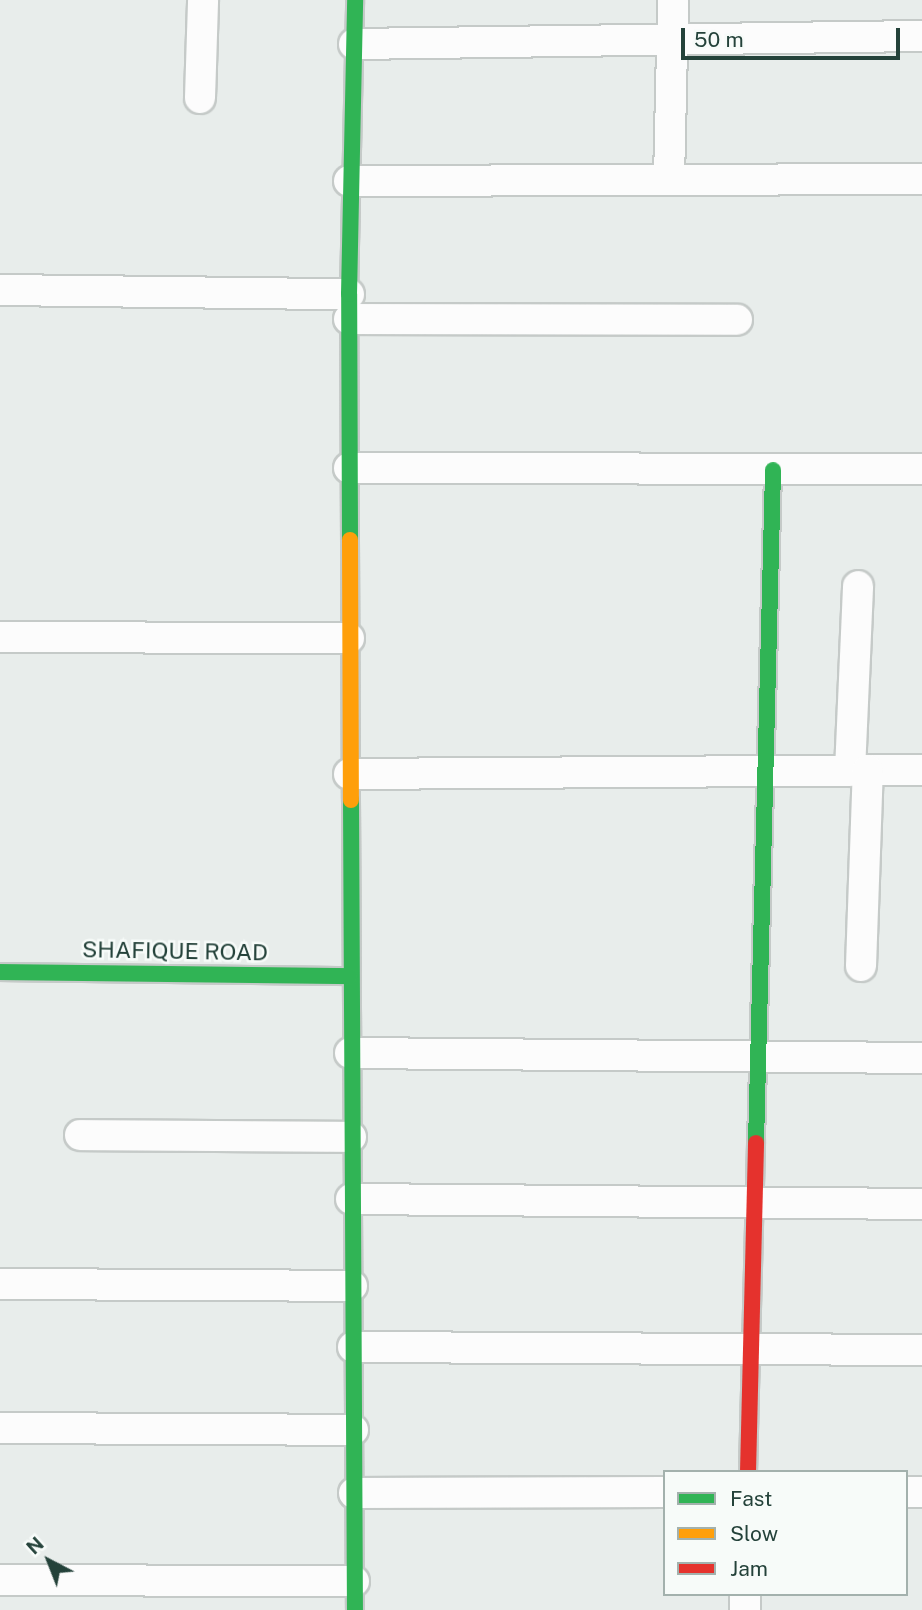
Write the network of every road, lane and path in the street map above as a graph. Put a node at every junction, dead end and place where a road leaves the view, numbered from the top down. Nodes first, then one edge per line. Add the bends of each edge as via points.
1 (203, 0) edge
2 (355, 0) edge
3 (673, 0) edge
4 (922, 36) edge
5 (673, 39) junction
6 (354, 44) junction
7 (200, 98) dead end
8 (922, 179) edge
9 (669, 180) junction
10 (349, 181) junction
11 (0, 290) edge
12 (349, 306) junction
13 (737, 320) dead end
14 (349, 468) junction
15 (922, 468) edge
16 (772, 470) junction
17 (858, 586) dead end
18 (0, 637) edge
19 (349, 638) junction
20 (859, 770) junction
21 (922, 770) edge
22 (764, 771) junction
23 (349, 774) junction
24 (861, 966) dead end
25 (0, 972) edge
26 (350, 976) junction
27 (350, 1053) junction
28 (757, 1056) junction
29 (922, 1058) edge
30 (80, 1135) dead end
31 (351, 1137) junction
32 (351, 1199) junction
33 (754, 1203) junction
34 (922, 1204) edge
35 (0, 1284) edge
36 (352, 1286) junction
37 (353, 1347) junction
38 (751, 1349) junction
39 (922, 1350) edge
40 (0, 1428) edge
41 (353, 1430) junction
42 (748, 1470) edge
43 (663, 1492) edge
44 (354, 1493) junction
45 (0, 1580) edge
46 (354, 1596) edge

1 - 7 street
2 - 6 street
3 - 5 street
4 - 5 street
5 - 6 street
5 - 9 street
6 - 10 street
8 - 9 street
9 - 10 street
10 - 12 street
11 - 12 street
12 - 13 street
12 - 14 street
14 - 16 street
14 - 19 street
15 - 16 street
16 - 22 street
17 - 20 street
18 - 19 street
19 - 23 street
20 - 21 street
20 - 22 street
20 - 24 street
22 - 23 street
22 - 28 street
23 - 26 street
25 - 26 street, SHAFIQUE ROAD
26 - 27 street
27 - 28 street
27 - 31 street
28 - 29 street
28 - 33 street
30 - 31 street
31 - 32 street
32 - 33 street
32 - 36 street
33 - 34 street
33 - 38 street
35 - 36 street
36 - 37 street
37 - 38 street
37 - 41 street
38 - 39 street
38 - 42 street
40 - 41 street
41 - 44 street
43 - 44 street
44 - 46 street
45 - 46 street

